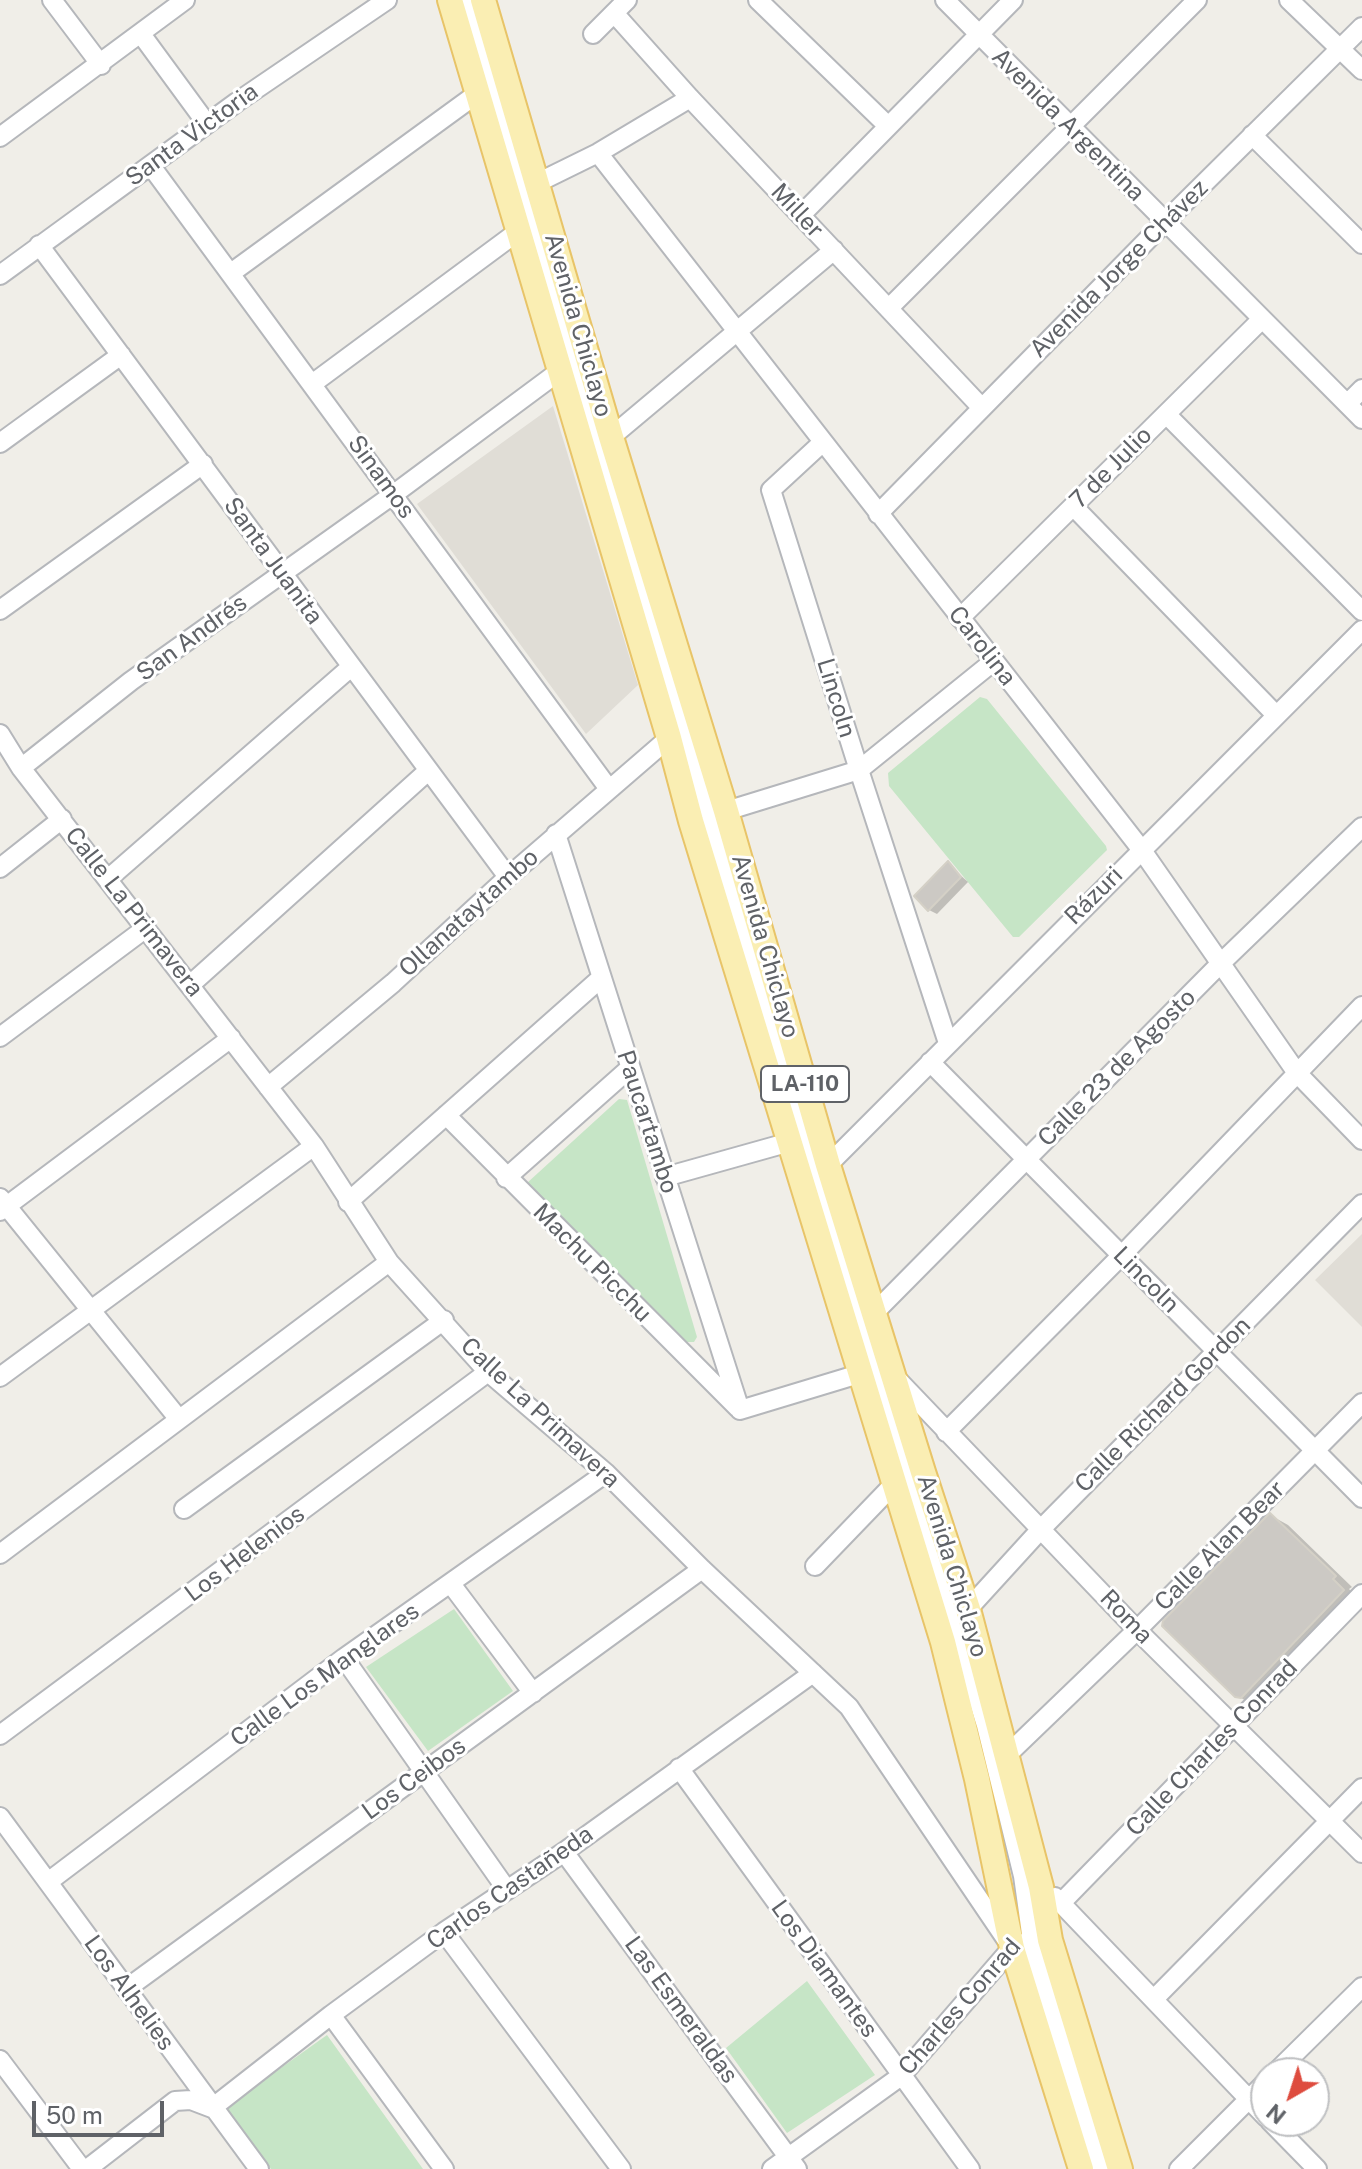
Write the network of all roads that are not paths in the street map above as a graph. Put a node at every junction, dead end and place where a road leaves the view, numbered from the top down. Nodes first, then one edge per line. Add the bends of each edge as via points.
1 (52, 0) edge
2 (185, 0) edge
3 (387, 0) edge
4 (450, 0) edge
5 (467, 0) edge
6 (483, 0) edge
7 (758, 0) edge
8 (945, 0) edge
9 (1013, 0) edge
10 (1197, 0) edge
11 (1289, 0) edge
12 (620, 6) edge
13 (1362, 27) edge
14 (141, 34) junction
15 (593, 34) dead end
16 (978, 34) junction
17 (1339, 49) junction
18 (101, 65) junction
19 (1362, 70) edge
20 (478, 93) junction
21 (690, 98) junction
22 (207, 124) junction
23 (888, 126) junction
24 (1070, 127) junction
25 (2, 131) edge
26 (1252, 135) junction
27 (598, 153) junction
28 (151, 166) junction
29 (537, 183) junction
30 (801, 215) junction
31 (1165, 222) junction
32 (520, 230) junction
33 (1362, 244) edge
34 (39, 245) junction
35 (834, 250) junction
36 (231, 273) junction
37 (0, 275) edge
38 (889, 308) junction
39 (1262, 319) junction
40 (737, 332) junction
41 (121, 355) junction
42 (561, 370) junction
43 (312, 384) junction
44 (1362, 389) edge
45 (1347, 404) junction
46 (982, 408) junction
47 (1166, 414) junction
48 (1362, 419) edge
49 (611, 437) junction
50 (823, 442) junction
51 (0, 443) edge
52 (203, 464) junction
53 (394, 494) junction
54 (1073, 506) junction
55 (878, 514) junction
56 (282, 574) junction
57 (0, 610) edge
58 (1362, 611) edge
59 (960, 618) junction
60 (1362, 630) edge
61 (994, 661) junction
62 (351, 667) junction
63 (1276, 715) junction
64 (0, 734) edge
65 (669, 738) junction
66 (21, 768) junction
67 (859, 770) junction
68 (428, 771) junction
69 (609, 789) junction
70 (726, 811) junction
71 (62, 819) junction
72 (1362, 827) edge
73 (556, 834) junction
74 (1141, 849) junction
75 (0, 868) edge
76 (508, 877) junction
77 (108, 879) junction
78 (146, 928) junction
79 (1221, 963) junction
80 (601, 978) junction
81 (190, 985) junction
82 (1362, 1006) edge
83 (0, 1037) edge
84 (231, 1038) junction
85 (948, 1043) junction
86 (930, 1062) junction
87 (630, 1068) junction
88 (1297, 1073) junction
89 (268, 1087) junction
90 (446, 1115) junction
91 (1362, 1140) edge
92 (790, 1142) junction
93 (314, 1146) junction
94 (1026, 1159) junction
95 (828, 1165) junction
96 (665, 1177) junction
97 (506, 1178) junction
98 (348, 1202) junction
99 (1362, 1204) edge
100 (2, 1205) edge
101 (1122, 1255) junction
102 (389, 1262) junction
103 (90, 1309) junction
104 (875, 1312) junction
105 (444, 1320) junction
106 (1217, 1351) junction
107 (4, 1366) edge
108 (488, 1372) junction
109 (877, 1375) junction
110 (1362, 1403) edge
111 (740, 1410) junction
112 (178, 1418) junction
113 (946, 1432) junction
114 (1315, 1451) junction
115 (606, 1473) junction
116 (894, 1484) junction
117 (1362, 1498) edge
118 (184, 1509) dead end
119 (1041, 1529) junction
120 (0, 1554) edge
121 (815, 1566) dead end
122 (702, 1569) junction
123 (451, 1584) junction
124 (1362, 1594) edge
125 (968, 1609) junction
126 (1137, 1630) junction
127 (344, 1658) junction
128 (813, 1673) junction
129 (533, 1693) junction
130 (1235, 1725) junction
131 (0, 1735) edge
132 (1007, 1755) junction
133 (679, 1768) junction
134 (424, 1772) junction
135 (1362, 1788) edge
136 (0, 1817) edge
137 (1330, 1821) junction
138 (564, 1852) junction
139 (1362, 1853) edge
140 (48, 1882) junction
141 (1041, 1887) junction
142 (507, 1890) junction
143 (1062, 1902) junction
144 (1028, 1927) junction
145 (444, 1932) junction
146 (1012, 1948) junction
147 (1362, 1987) edge
148 (126, 1989) junction
149 (1154, 1999) junction
150 (331, 2015) junction
151 (1291, 2057) edge
152 (0, 2060) edge
153 (901, 2076) junction
154 (1248, 2100) joint
155 (212, 2108) junction
156 (1286, 2137) edge
157 (793, 2163) edge
158 (85, 2169) edge
159 (259, 2169) edge
160 (444, 2169) edge
161 (621, 2169) edge
162 (772, 2169) edge
163 (970, 2169) edge
164 (1081, 2169) edge
165 (1101, 2169) edge
166 (1120, 2169) edge
167 (1179, 2169) edge
168 (1317, 2169) edge

1 - 18 street
2 - 14 street
3 - 22 street, Santa Victoria
4 - 20 main road, Avenida Chiclayo / LA-110
5 - 109 street, Avenida Chiclayo
6 - 29 main road, Avenida Chiclayo / LA-110
7 - 23 street
8 - 16 street, Avenida Argentina
9 - 16 street
10 - 24 street
11 - 17 street
12 - 15 street
12 - 21 street, Miller
13 - 17 street, Avenida Jorge Chávez
14 - 18 street
14 - 22 street
16 - 23 street
16 - 24 street, Avenida Argentina
17 - 19 street
17 - 26 street, Avenida Jorge Chávez
18 - 25 street
20 - 32 main road, Avenida Chiclayo / LA-110
20 - 36 street
21 - 27 street
21 - 30 street, Miller
22 - 28 street, Santa Victoria
23 - 30 street
24 - 31 street, Avenida Argentina
24 - 38 street
26 - 31 street, Avenida Jorge Chávez
26 - 33 street
27 - 29 street
27 - 40 street, Carolina
28 - 34 street, Santa Victoria
28 - 36 street, Sinamos
29 - 49 main road, Avenida Chiclayo / LA-110
30 - 35 street, Miller
31 - 39 street, Avenida Argentina
31 - 46 street, Avenida Jorge Chávez
32 - 42 main road, Avenida Chiclayo / LA-110
32 - 43 street
34 - 37 street, Santa Victoria
34 - 41 street, Santa Juanita
35 - 38 street, Miller
35 - 40 street
36 - 43 street, Sinamos
38 - 46 street, Miller
39 - 45 street, Avenida Argentina
39 - 47 street, 7 de Julio
40 - 49 street
40 - 50 street, Carolina
41 - 51 street
41 - 52 street, Santa Juanita
42 - 53 street, San Andrés
42 - 65 main road, Avenida Chiclayo / LA-110
43 - 53 street, Sinamos
44 - 45 street
45 - 48 street, Avenida Argentina
46 - 55 street, Avenida Jorge Chávez
47 - 54 street, 7 de Julio
47 - 58 street
49 - 70 main road, Avenida Chiclayo / LA-110
50 - 55 street, Carolina
50 - 67 street, Lincoln via 771,490
52 - 56 street, Santa Juanita
52 - 57 street
53 - 56 street, San Andrés
53 - 69 street, Sinamos
54 - 59 street, 7 de Julio
54 - 63 street
55 - 59 street, Carolina
56 - 62 street, Santa Juanita
56 - 66 street, San Andrés via 131,681
59 - 61 street, Carolina
60 - 63 street, Rázuri
61 - 67 street
61 - 74 street, Carolina
62 - 68 street, Santa Juanita
62 - 77 street
63 - 74 street, Rázuri
64 - 66 street, Calle La Primavera
65 - 69 street, Ollanataytambo
65 - 92 main road, Avenida Chiclayo / LA-110
66 - 71 street, Calle La Primavera
67 - 70 street
67 - 85 street, Lincoln
68 - 76 street, Santa Juanita
68 - 81 street
69 - 73 street, Ollanataytambo
70 - 95 main road, Avenida Chiclayo / LA-110
71 - 75 street
71 - 77 street, Calle La Primavera
72 - 79 street, Calle 23 de Agosto
73 - 76 street, Ollanataytambo
73 - 80 street, Paucartambo
74 - 79 street, Carolina
74 - 85 street, Rázuri
76 - 89 street, Ollanataytambo via 393,983
77 - 78 street, Calle La Primavera
78 - 81 street, Calle La Primavera
78 - 83 street
79 - 88 street, Carolina
79 - 94 street, Calle 23 de Agosto
80 - 87 street, Paucartambo
80 - 90 street
81 - 84 street, Calle La Primavera
82 - 88 street
84 - 89 street, Calle La Primavera
84 - 100 street
85 - 86 street, Rázuri
86 - 94 street, Lincoln
86 - 95 street, Rázuri
87 - 96 street, Paucartambo
87 - 97 street
88 - 91 street, Carolina
88 - 101 street
89 - 93 street, Calle La Primavera
90 - 97 street, Machu Picchu
90 - 98 street
92 - 96 street
92 - 109 main road, Avenida Chiclayo / LA-110 via 845,1318
93 - 98 street, Calle La Primavera
93 - 103 street
94 - 101 street, Lincoln
94 - 104 street, Calle 23 de Agosto
95 - 104 main road, Avenida Chiclayo / LA-110
96 - 111 street, Paucartambo
97 - 111 street, Machu Picchu
98 - 102 street, Calle La Primavera
99 - 106 street, Calle Richard Gordon
100 - 103 street
101 - 106 street, Lincoln
101 - 113 street
102 - 105 street, Calle La Primavera
102 - 112 street
103 - 107 street
103 - 112 street
104 - 109 main road, Avenida Chiclayo / LA-110
105 - 108 street, Calle La Primavera
105 - 118 street
106 - 114 street, Lincoln
106 - 119 street, Calle Richard Gordon
108 - 115 street, Calle La Primavera
108 - 131 street, Los Helenios
109 - 111 street
109 - 113 street, Roma
109 - 116 main road, Avenida Chiclayo / LA-110
109 - 125 main road, Avenida Chiclayo / LA-110
109 - 144 street, Avenida Chiclayo via 986,1725 1023,1876
110 - 114 street, Calle Alan Bear
112 - 120 street
113 - 119 street, Roma
114 - 117 street, Lincoln
114 - 126 street, Calle Alan Bear
115 - 122 street, Calle La Primavera
115 - 123 street, Calle Los Manglares
116 - 121 street
116 - 146 main road, Avenida Chiclayo / LA-110 via 943,1642
119 - 125 street, Calle Richard Gordon
119 - 126 street, Roma
122 - 128 street, Calle La Primavera
122 - 129 street, Los Ceibos
123 - 127 street, Calle Los Manglares
123 - 129 street
124 - 130 street, Calle Charles Conrad
125 - 132 main road, Avenida Chiclayo / LA-110
126 - 130 street, Roma
126 - 132 street, Calle Alan Bear
127 - 134 street
127 - 140 street, Calle Los Manglares
128 - 133 street, Carlos Castañeda
128 - 146 street, Calle La Primavera via 849,1707
129 - 134 street, Los Ceibos
130 - 137 street, Roma
130 - 143 street, Calle Charles Conrad
132 - 141 main road, Avenida Chiclayo / LA-110
133 - 138 street, Carlos Castañeda
133 - 153 street, Los Diamantes
134 - 142 street
134 - 148 street, Los Ceibos
135 - 137 street
136 - 140 street, Los Alhelies
137 - 139 street, Roma
137 - 149 street
138 - 142 street, Carlos Castañeda
138 - 157 street, Las Esmeraldas
140 - 148 street, Los Alhelies
141 - 143 street
141 - 166 main road, Avenida Chiclayo / LA-110 via 1050,1940
142 - 145 street, Carlos Castañeda
143 - 149 street
144 - 146 street, Charles Conrad
144 - 165 street, Avenida Chiclayo
145 - 150 street, Carlos Castañeda
145 - 161 street
146 - 153 street, Charles Conrad
146 - 164 main road, Avenida Chiclayo / LA-110
147 - 151 street
148 - 155 street, Los Alhelies
149 - 154 street
150 - 155 street, Carlos Castañeda
150 - 160 street
152 - 158 street
153 - 157 street, Charles Conrad
153 - 163 street, Los Diamantes
154 - 167 street
155 - 158 street via 175,2101
155 - 159 street, Los Alhelies
156 - 168 street
157 - 162 street, Charles Conrad

